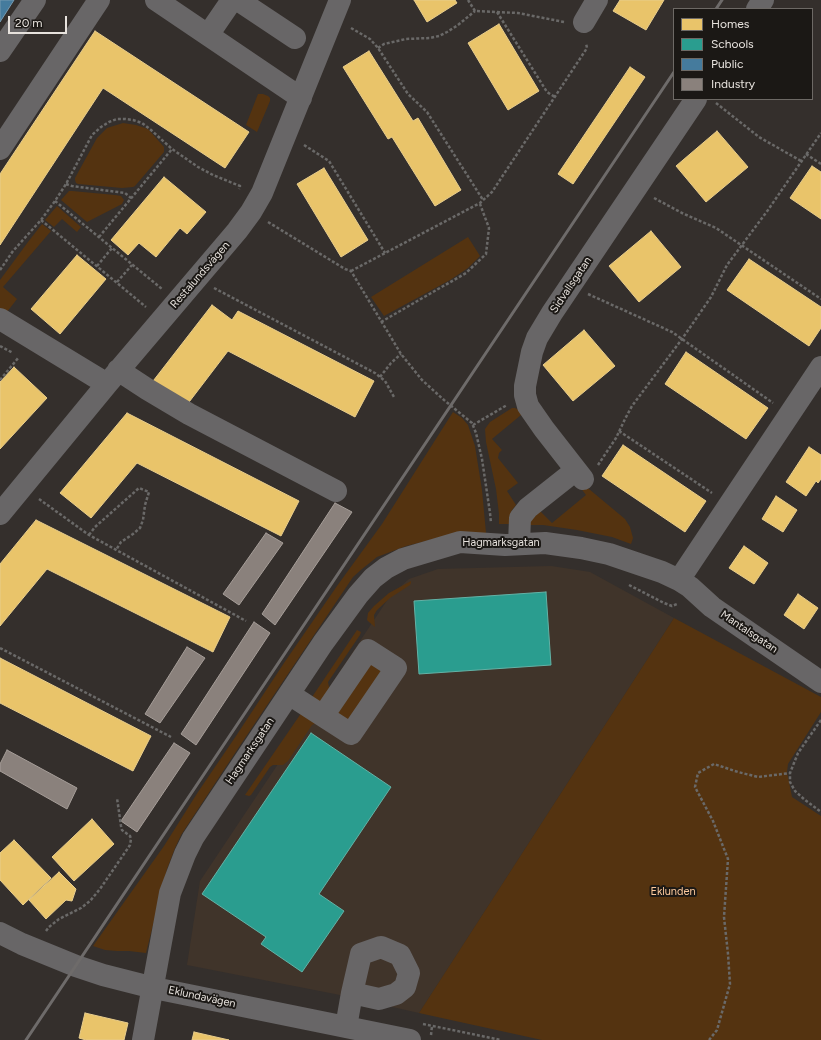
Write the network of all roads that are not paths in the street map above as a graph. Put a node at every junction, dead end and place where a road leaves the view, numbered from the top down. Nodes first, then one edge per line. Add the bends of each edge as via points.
1 (35, 0) edge
2 (100, 0) edge
3 (156, 0) edge
4 (232, 0) edge
5 (238, 0) edge
6 (597, 0) edge
7 (336, 10) edge
8 (584, 22) road end
9 (208, 35) junction
10 (296, 38) dead end
11 (0, 51) edge
12 (301, 98) junction
13 (705, 101) edge
14 (0, 149) edge
15 (0, 319) edge
16 (821, 368) edge
17 (112, 377) junction
18 (336, 491) dead end
19 (0, 514) edge
20 (519, 544) junction
21 (679, 580) junction
22 (819, 677) edge
23 (288, 694) junction
24 (323, 716) dead end
25 (0, 933) edge
26 (154, 988) junction
27 (352, 993) dead end
28 (350, 1032) edge
29 (416, 1032) edge
30 (143, 1040) edge

1 - 11 street
2 - 14 street
3 - 9 street
4 - 9 street
5 - 10 street
6 - 8 street
7 - 12 street, Restalundsvägen
9 - 12 street
12 - 17 street, Restalundsvägen via 262,193 251,212 237,232
13 - 20 street, Sidvallsgatan via 636,189 537,338 526,375 525,395 528,406 580,474 528,508 520,518
15 - 17 street
16 - 21 street
17 - 18 street via 147,389 189,414
17 - 19 street, Restalundsvägen
20 - 21 street, Hagmarksgatan via 545,543 609,554
20 - 23 street, Hagmarksgatan via 460,542 386,568 373,578 358,596
21 - 22 street, Mantalsgatan via 712,607
23 - 24 street
23 - 26 street, Hagmarksgatan via 185,854 170,893
25 - 26 street, Eklundavägen via 76,966
26 - 28 street, Eklundavägen
26 - 30 street, Hagmarksgatan
27 - 28 street
28 - 29 street, Eklundavägen

